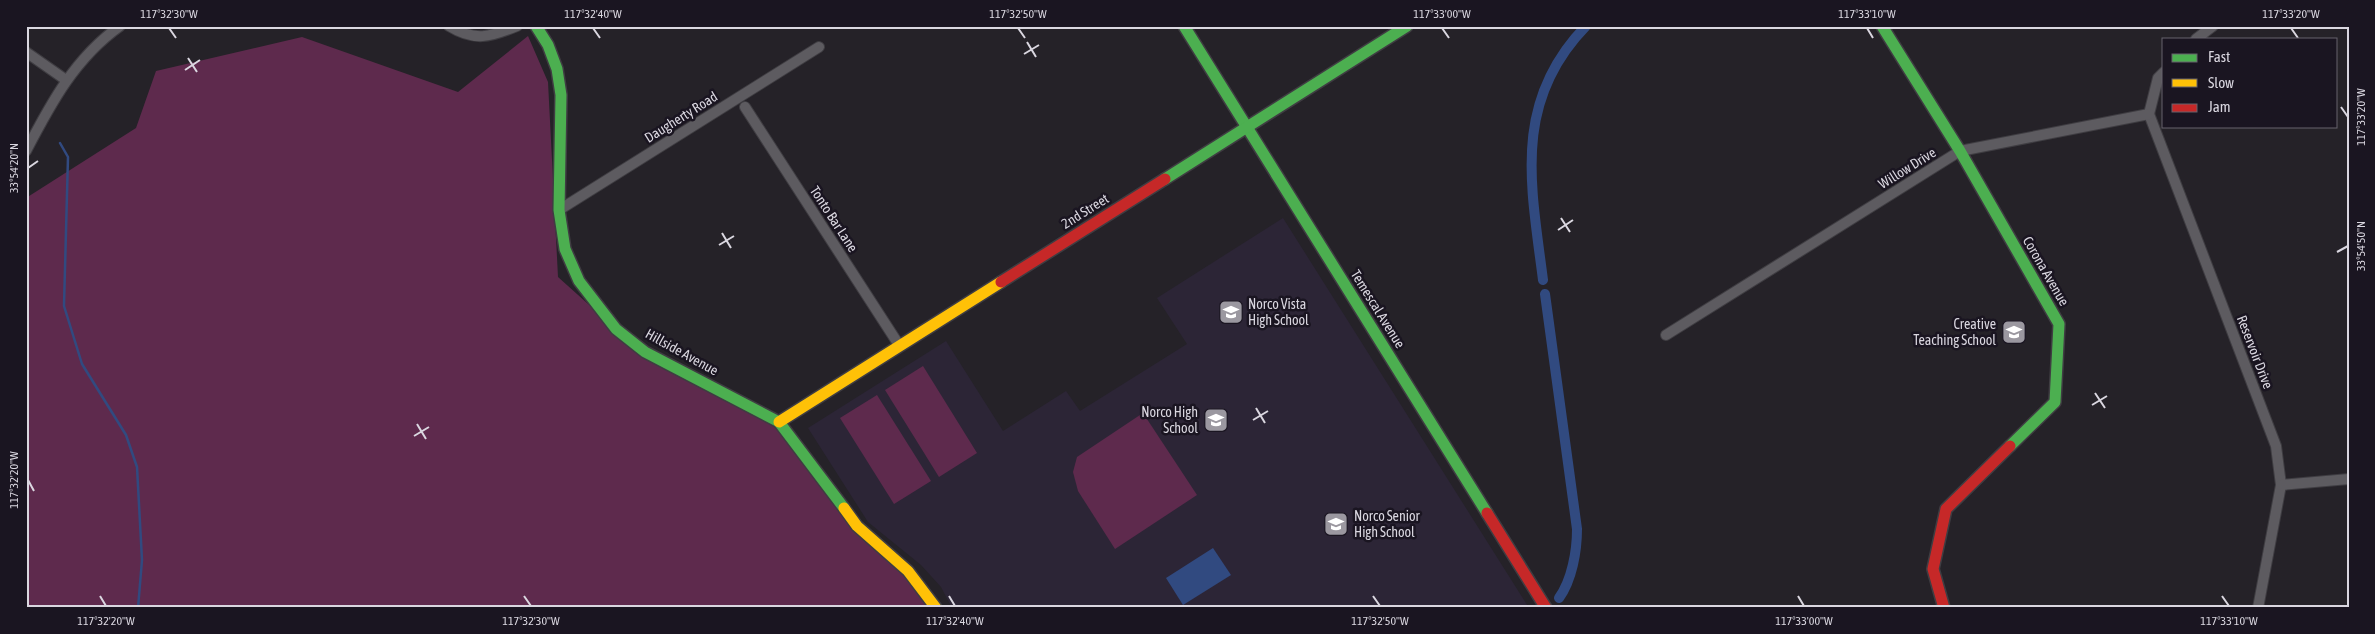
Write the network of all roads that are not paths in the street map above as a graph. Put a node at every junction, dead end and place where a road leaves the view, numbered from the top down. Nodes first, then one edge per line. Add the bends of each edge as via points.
1 (120, 26) edge
2 (449, 26) edge
3 (517, 26) edge
4 (536, 26) edge
5 (1184, 26) edge
6 (1407, 26) edge
7 (1882, 26) edge
8 (2214, 26) edge
9 (2197, 38) edge
10 (819, 47) dead end
11 (26, 52) edge
12 (2162, 74) edge
13 (66, 80) junction
14 (746, 107) dead end
15 (2149, 114) junction
16 (1248, 127) junction
17 (26, 151) edge
18 (1960, 151) junction
19 (559, 210) junction
20 (1666, 335) dead end
21 (899, 345) junction
22 (779, 422) junction
23 (2349, 479) edge
24 (2281, 485) junction
25 (936, 608) edge
26 (1546, 608) edge
27 (1944, 608) edge
28 (2258, 608) edge

1 - 13 street via 85,56
2 - 3 street via 470,37 494,36
4 - 19 street, Hillside Avenue via 557,69 560,95
5 - 16 street, Temescal Avenue
6 - 16 street, 2nd Street
7 - 18 street, Corona Avenue
8 - 9 street
10 - 19 street, Daugherty Road
11 - 13 street
12 - 15 street via 2158,78
13 - 17 street
14 - 21 street, Tonto Bar Lane
15 - 18 street, Willow Drive
15 - 24 street, Reservoir Drive via 2276,446
16 - 21 street, 2nd Street
16 - 26 street, Temescal Avenue
18 - 20 street, Willow Drive
18 - 27 street, Corona Avenue via 2059,324 2055,402 1946,509 1933,569
19 - 22 street, Hillside Avenue via 565,249 579,281 616,329 646,352
21 - 22 street, 2nd Street
22 - 25 street, Hillside Avenue via 857,526 908,571
23 - 24 street
24 - 28 street, Reservoir Drive

